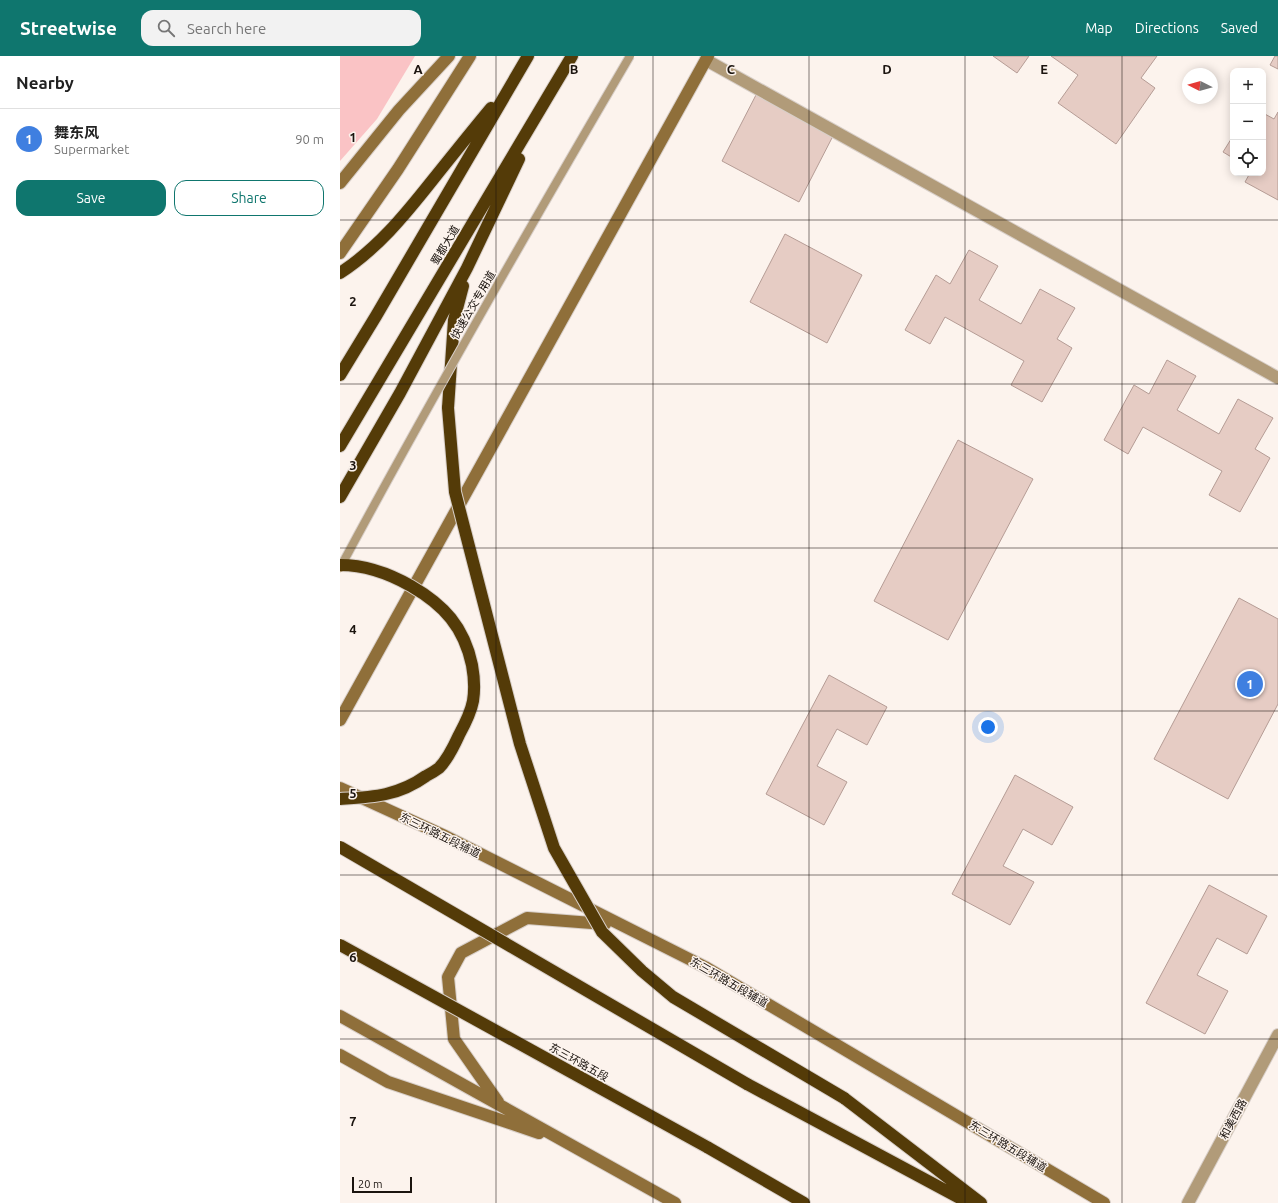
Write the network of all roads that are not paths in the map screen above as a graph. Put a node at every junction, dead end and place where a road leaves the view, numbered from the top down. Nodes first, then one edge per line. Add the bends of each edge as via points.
1 (449, 56) edge
2 (470, 56) edge
3 (528, 56) edge
4 (572, 56) edge
5 (630, 56) edge
6 (707, 58) edge
7 (516, 77) junction
8 (549, 94) junction
9 (340, 182) edge
10 (340, 253) edge
11 (467, 268) junction
12 (340, 273) edge
13 (340, 375) edge
14 (1278, 378) edge
15 (340, 446) edge
16 (340, 497) edge
17 (340, 567) edge
18 (340, 720) edge
19 (340, 788) edge
20 (340, 799) edge
21 (340, 848) edge
22 (620, 925) junction
23 (340, 945) edge
24 (340, 1016) edge
25 (1278, 1036) edge
26 (340, 1055) edge
27 (501, 1105) junction
28 (569, 1143) junction
29 (675, 1203) edge
30 (804, 1203) edge
31 (968, 1203) edge
32 (981, 1203) edge
33 (1104, 1203) edge
34 (1188, 1203) edge

1 - 9 main road via 399,110
2 - 10 main road via 398,169
3 - 7 highway
4 - 8 highway, 蜀都大道
5 - 17 lane, 快速公交专用道, bridge via 402,452
6 - 14 street
6 - 18 main road
7 - 12 highway via 400,221 380,242
7 - 13 highway
8 - 11 highway
8 - 15 highway, 蜀都大道
11 - 16 highway
11 - 32 highway, bridge via 454,320 448,408 455,492 520,744 554,848 602,932 672,997 844,1098
17 - 20 highway, bridge via 354,565 394,576 427,596 445,611 460,630 468,649 474,678 473,701 465,724 439,768 398,792 374,797
19 - 22 main road, 东三环路五段辅道 via 445,836
21 - 31 highway, bridge via 747,1084
22 - 27 main road via 527,918 461,953 448,977 454,1039
22 - 33 main road, 东三环路五段辅道 via 705,967
23 - 30 highway, 东三环路五段, bridge
24 - 27 main road
25 - 34 street, 和美西路
26 - 28 main road via 388,1082
27 - 28 main road
28 - 29 main road

